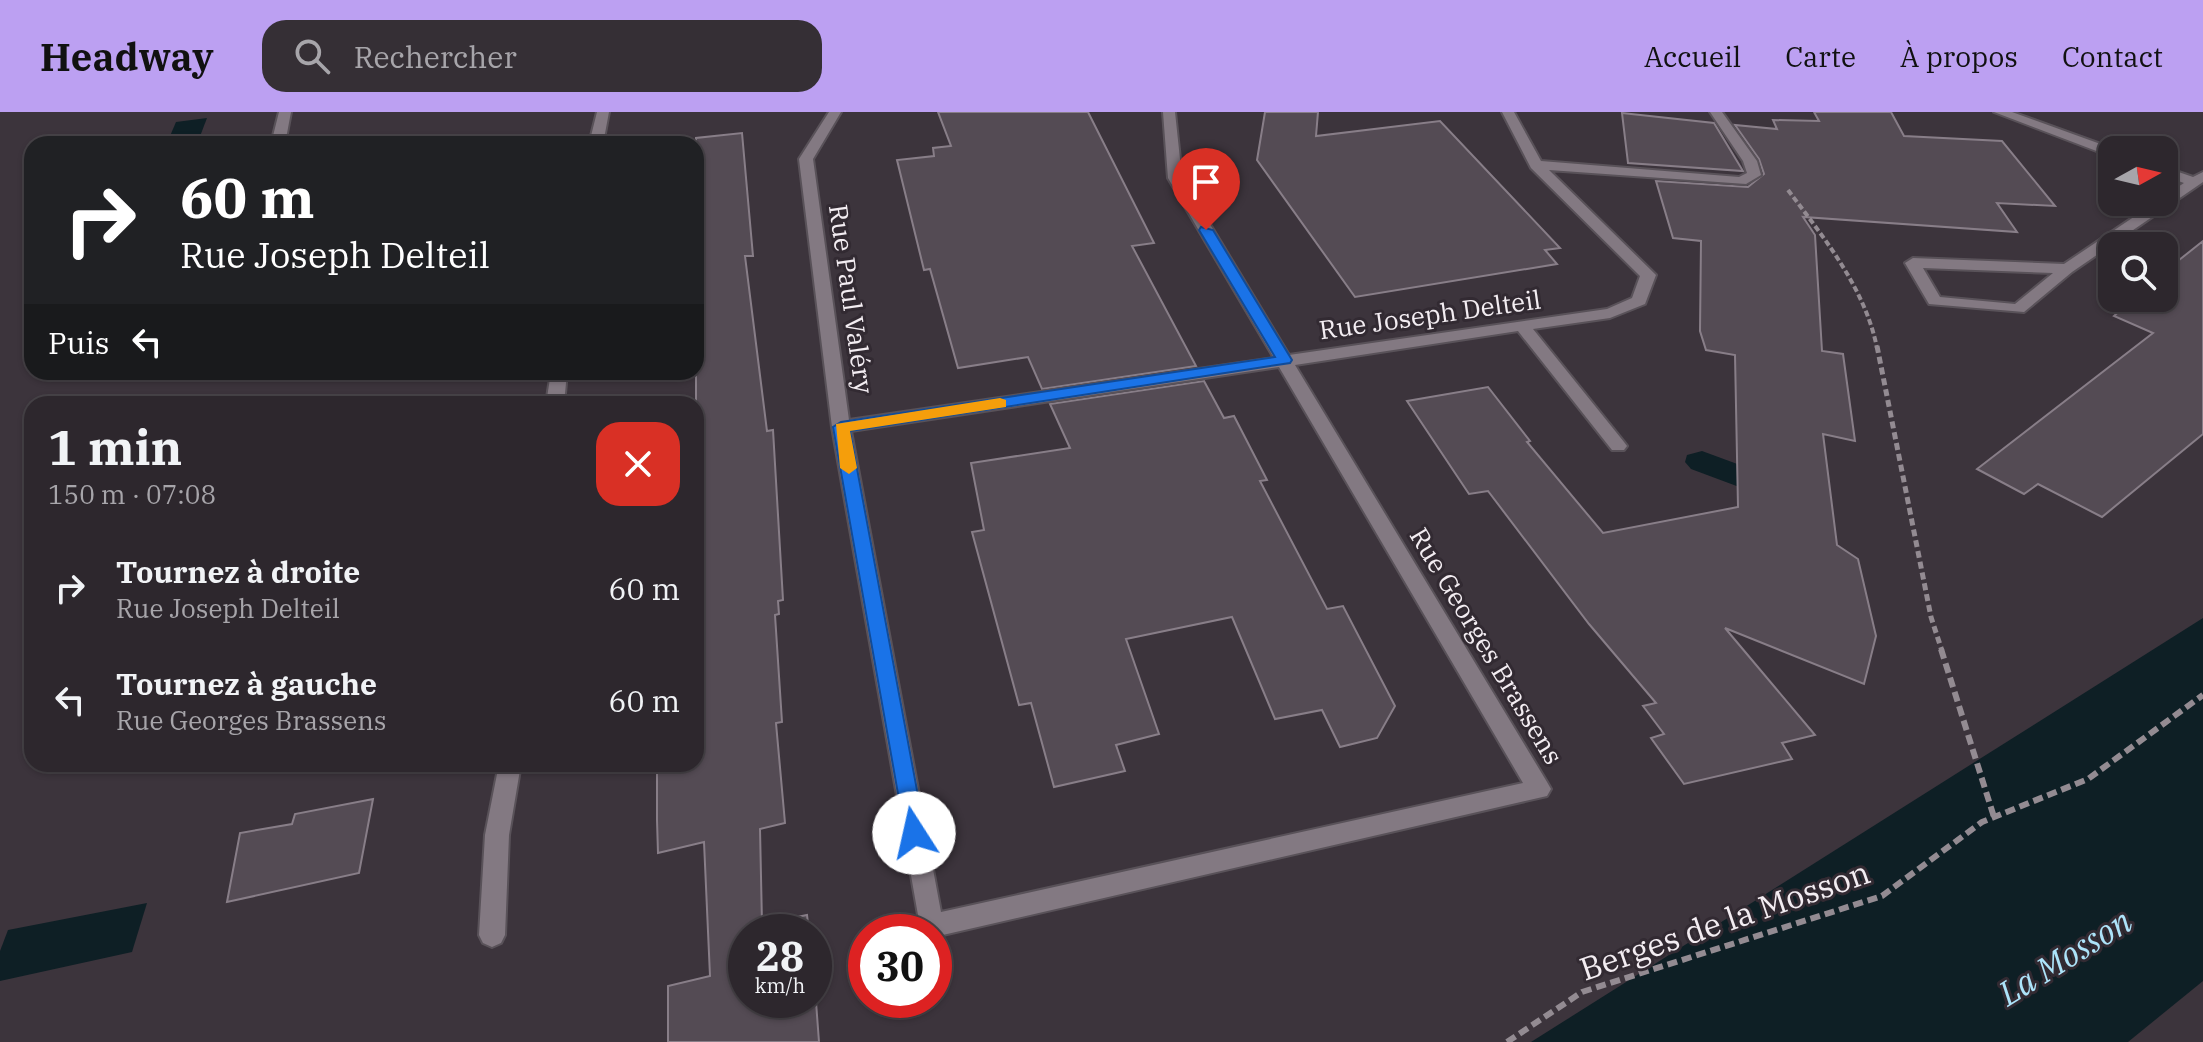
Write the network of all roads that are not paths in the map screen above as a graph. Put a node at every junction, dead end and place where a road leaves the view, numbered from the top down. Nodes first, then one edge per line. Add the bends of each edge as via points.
1 (285, 112) edge
2 (603, 112) edge
3 (835, 112) edge
4 (1169, 112) edge
5 (1508, 112) edge
6 (1716, 112) edge
7 (2000, 112) edge
8 (280, 136) edge
9 (598, 136) edge
10 (2098, 147) edge
11 (1536, 165) junction
12 (2178, 174) edge
13 (2199, 179) edge
14 (2067, 269) junction
15 (1522, 326) junction
16 (1284, 360) junction
17 (841, 427) junction
18 (1618, 446) dead end
19 (509, 772) edge
20 (929, 914) edge
21 (952, 921) edge
22 (492, 935) dead end

1 - 8 street
2 - 9 street
3 - 17 street, Rue Paul Valéry via 806,159
4 - 16 street, Rue Georges Brassens via 1175,178
5 - 11 street, Rue Joseph Delteil
6 - 11 street via 1754,175 1741,181
7 - 10 street
11 - 15 street, Rue Joseph Delteil via 1648,275 1639,301 1610,313
12 - 13 street
13 - 14 street
14 - 14 street via 2036,268 1913,263 1935,301 2018,309
15 - 16 street, Rue Joseph Delteil
15 - 18 street
16 - 17 street, Rue Joseph Delteil
16 - 21 street, Rue Georges Brassens via 1539,789
17 - 20 street, Rue Paul Valéry
19 - 22 street via 497,835

